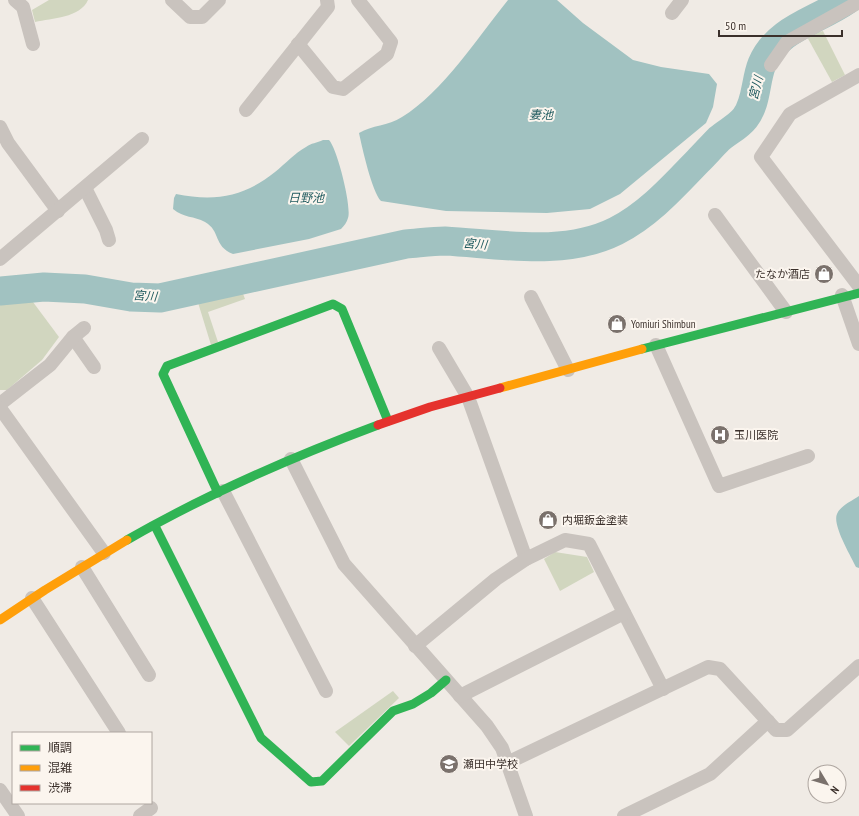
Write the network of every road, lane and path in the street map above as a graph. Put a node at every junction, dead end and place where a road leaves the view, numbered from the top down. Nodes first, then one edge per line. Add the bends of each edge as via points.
1 (15, 0) edge
2 (172, 0) edge
3 (219, 0) edge
4 (327, 0) edge
5 (358, 0) edge
6 (682, 0) edge
7 (859, 2) edge
8 (672, 13) dead end
9 (33, 44) dead end
10 (298, 44) junction
11 (771, 66) dead end
12 (859, 75) edge
13 (246, 110) dead end
14 (0, 127) edge
15 (142, 139) dead end
16 (85, 188) junction
17 (58, 211) junction
18 (715, 215) dead end
19 (109, 240) dead end
20 (0, 259) edge
21 (859, 286) edge
22 (859, 293) edge
23 (842, 296) junction
24 (531, 297) dead end
25 (786, 312) junction
26 (84, 328) dead end
27 (73, 336) junction
28 (859, 344) edge
29 (656, 345) junction
30 (439, 348) dead end
31 (94, 367) dead end
32 (568, 370) junction
33 (468, 397) junction
34 (0, 404) edge
35 (0, 408) edge
36 (388, 421) junction
37 (808, 456) dead end
38 (291, 459) junction
39 (220, 492) junction
40 (155, 526) junction
41 (104, 553) junction
42 (526, 559) junction
43 (82, 567) junction
44 (32, 598) junction
45 (624, 613) junction
46 (0, 618) edge
47 (415, 646) junction
48 (859, 666) edge
49 (149, 674) dead end
50 (446, 680) junction
51 (663, 689) junction
52 (326, 691) dead end
53 (460, 696) junction
54 (768, 721) junction
55 (118, 732) edge
56 (507, 764) junction
57 (0, 790) edge
58 (151, 808) dead end
59 (18, 816) edge
60 (140, 816) edge
61 (526, 816) edge
62 (624, 816) edge

1 - 9 street via 23,7
2 - 3 street via 190,17 202,17
4 - 10 street via 328,7
5 - 10 street via 391,42 387,54 343,89 332,87
6 - 8 street
7 - 11 street via 787,42
10 - 13 street
12 - 21 street via 790,114 761,157
14 - 17 street via 8,143
15 - 16 street
16 - 17 street
16 - 19 street
17 - 20 street
18 - 25 street
22 - 23 street
23 - 25 street
23 - 28 street
24 - 32 street
25 - 29 street
26 - 27 street
27 - 31 street
27 - 34 street via 50,365
29 - 32 street
29 - 37 street via 719,486
30 - 33 street
32 - 33 street
33 - 36 street
33 - 42 street
35 - 41 street
36 - 38 street
36 - 39 street via 342,309 333,304 167,366 163,374
38 - 39 street
38 - 47 street via 344,564
39 - 40 street
39 - 52 street
40 - 41 street
40 - 50 street via 261,738 311,782 322,781 393,711 431,694
41 - 43 street
42 - 45 street via 565,540 589,544
42 - 47 street via 496,579
43 - 44 street
43 - 49 street
44 - 46 street
44 - 55 street
45 - 51 street
45 - 53 street
47 - 50 street
48 - 54 street via 787,730 776,730
50 - 53 street
51 - 54 street via 708,667 720,670
51 - 56 street
53 - 56 street via 487,726 502,748
54 - 62 street via 710,774
56 - 61 street
57 - 59 street
58 - 60 street

